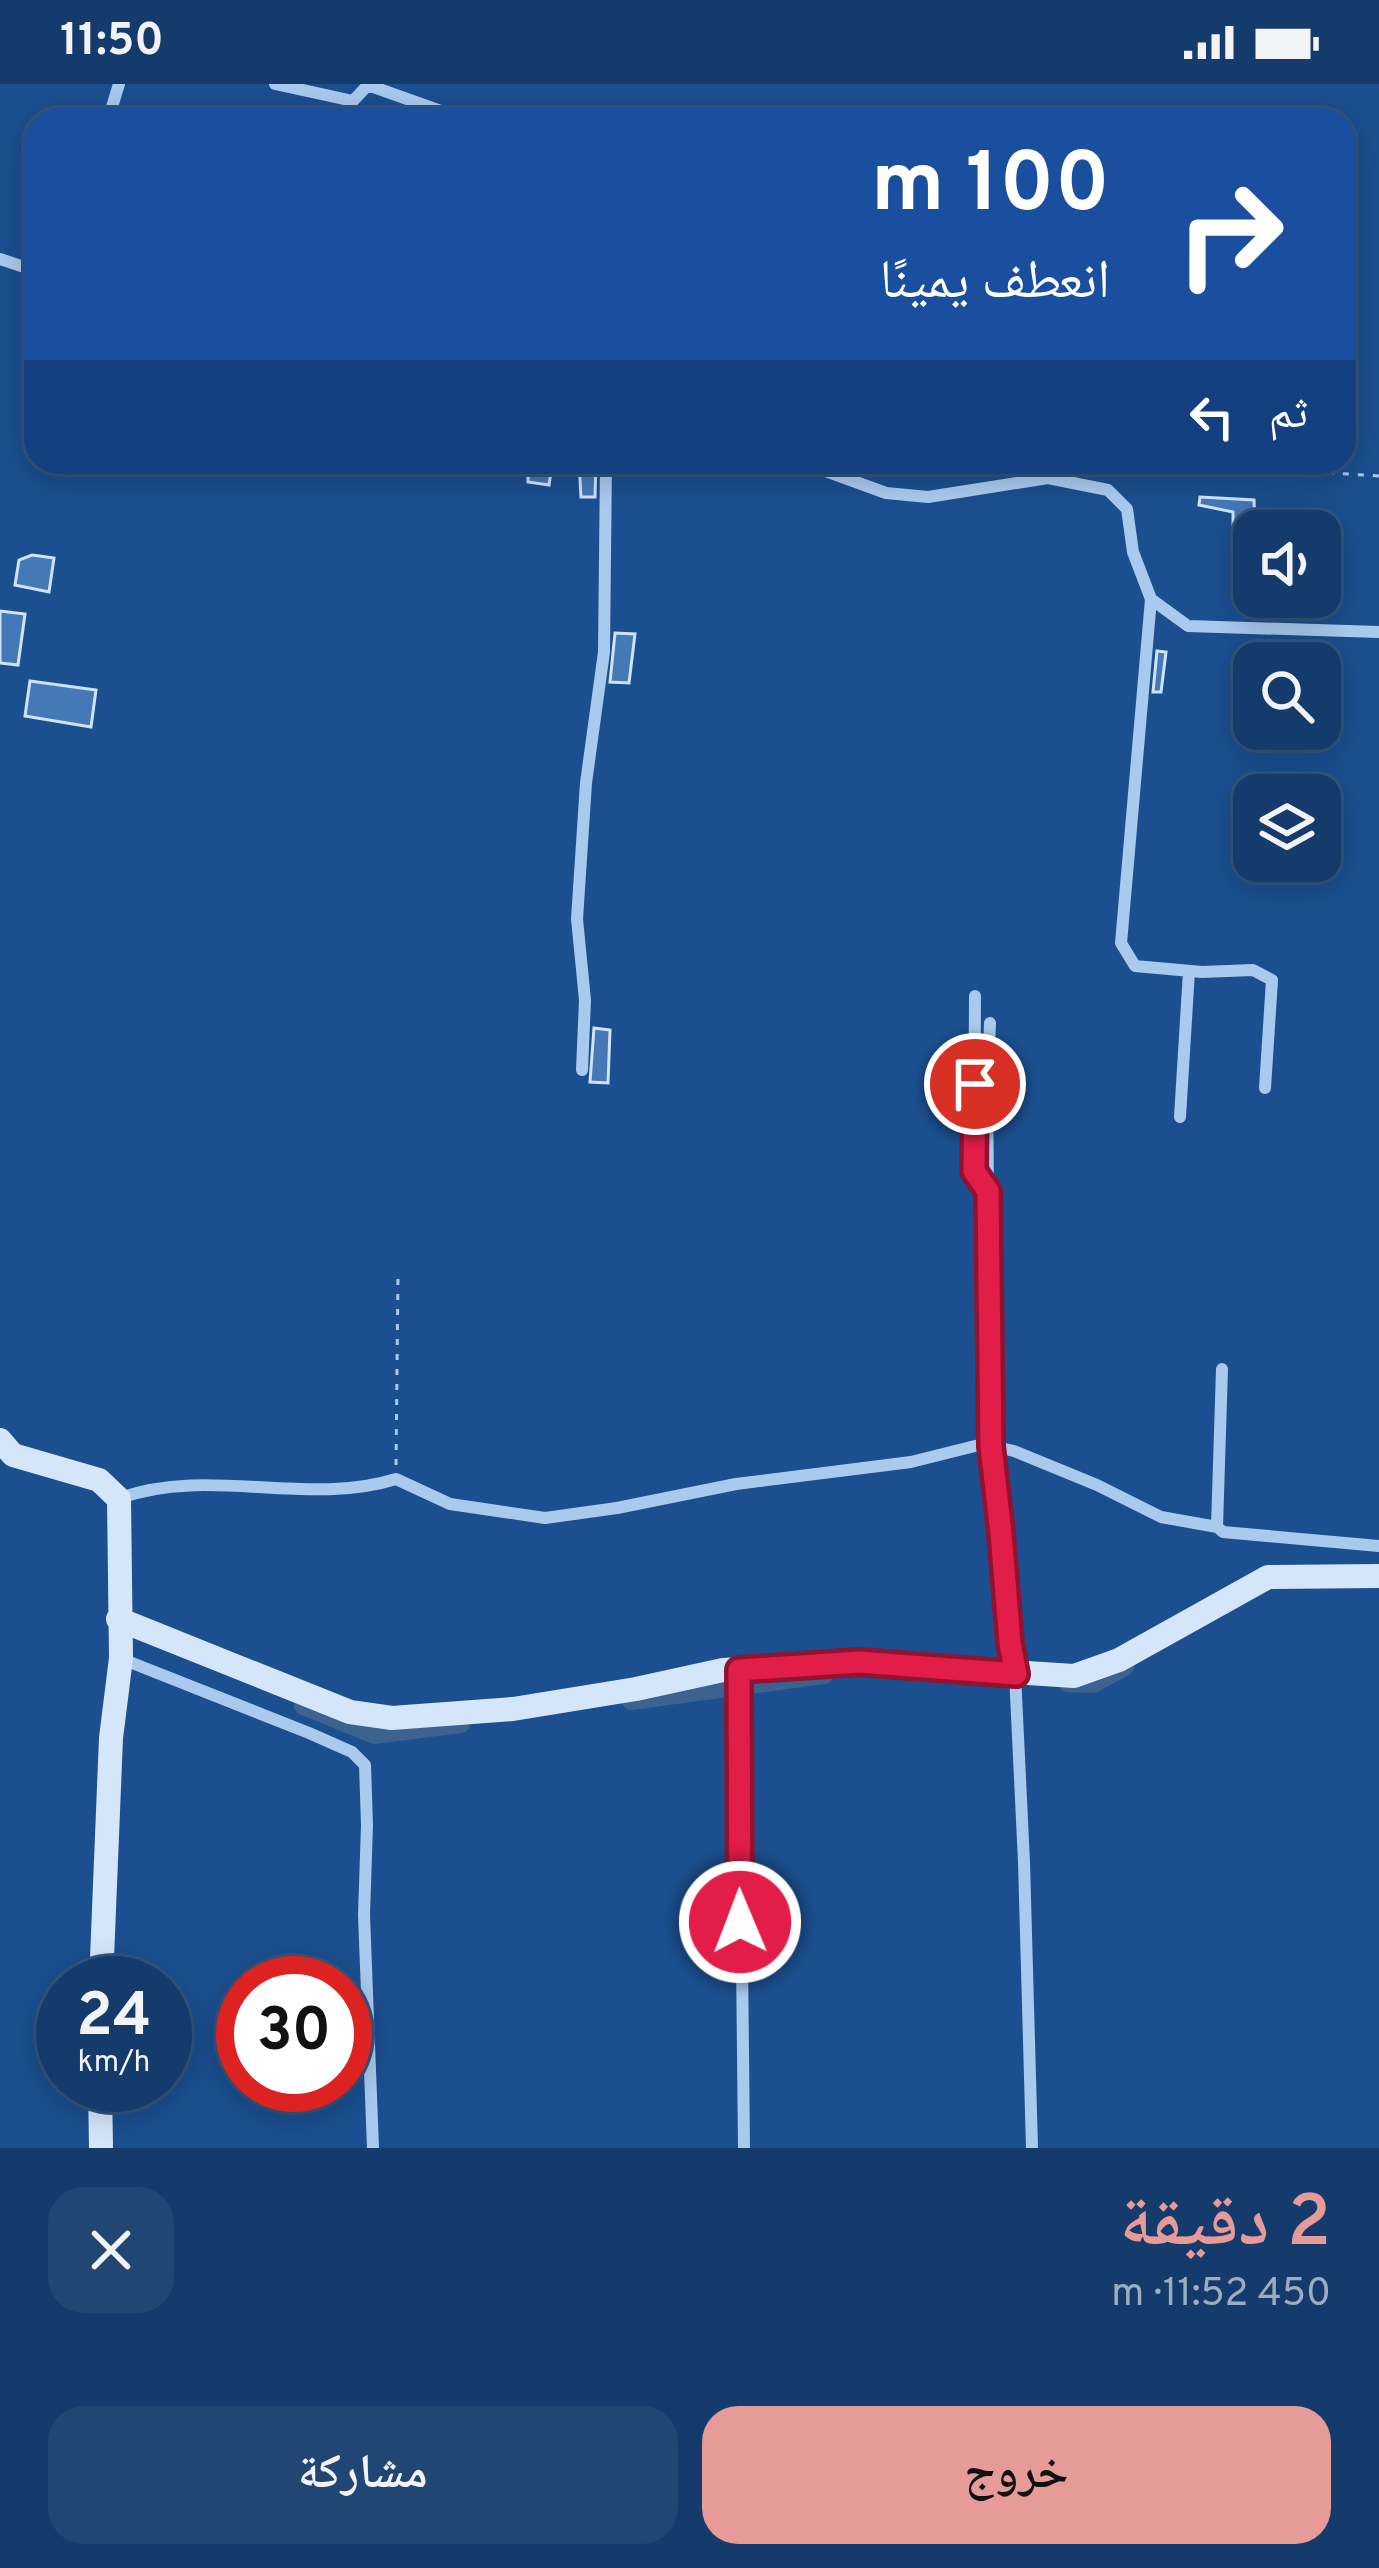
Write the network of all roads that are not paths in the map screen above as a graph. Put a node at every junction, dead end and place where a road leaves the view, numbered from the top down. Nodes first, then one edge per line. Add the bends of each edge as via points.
1 (275, 84) edge
2 (432, 108) edge
3 (606, 474) edge
4 (834, 474) edge
5 (1151, 599) junction
6 (1379, 632) edge
7 (1190, 970) junction
8 (975, 996) dead end
9 (990, 1023) dead end
10 (582, 1070) dead end
11 (1265, 1088) dead end
12 (1180, 1117) dead end
13 (988, 1191) junction
14 (1222, 1369) dead end
15 (0, 1440) edge
16 (991, 1446) junction
17 (118, 1499) junction
18 (1217, 1527) junction
19 (1379, 1546) edge
20 (1379, 1576) edge
21 (118, 1619) junction
22 (121, 1658) junction
23 (739, 1670) junction
24 (1016, 1674) junction
25 (102, 1956) edge
26 (100, 2112) edge
27 (101, 2148) edge
28 (373, 2148) edge
29 (745, 2148) edge
30 (1032, 2148) edge

1 - 2 street via 353,101 368,85
3 - 10 street via 604,652 577,919
4 - 5 street via 907,495 1048,478 1108,490 1127,509
5 - 6 street via 1188,626
5 - 7 street via 1121,943 1135,966
7 - 11 street via 1253,970 1272,980
7 - 12 street
8 - 13 street via 974,1171
9 - 13 street
13 - 16 street
14 - 18 street
15 - 17 street via 13,1455 99,1480
16 - 17 street via 545,1518 450,1504 396,1479 324,1490 141,1490
16 - 18 street via 1161,1517
16 - 24 street
17 - 21 street
18 - 19 street
20 - 24 street via 1268,1577 1119,1660 1074,1676
21 - 22 street
21 - 23 street via 350,1712 392,1718 513,1709
22 - 25 street
22 - 28 street via 309,1732 365,1765
23 - 24 street via 859,1662
23 - 29 street
24 - 30 street
26 - 27 street

